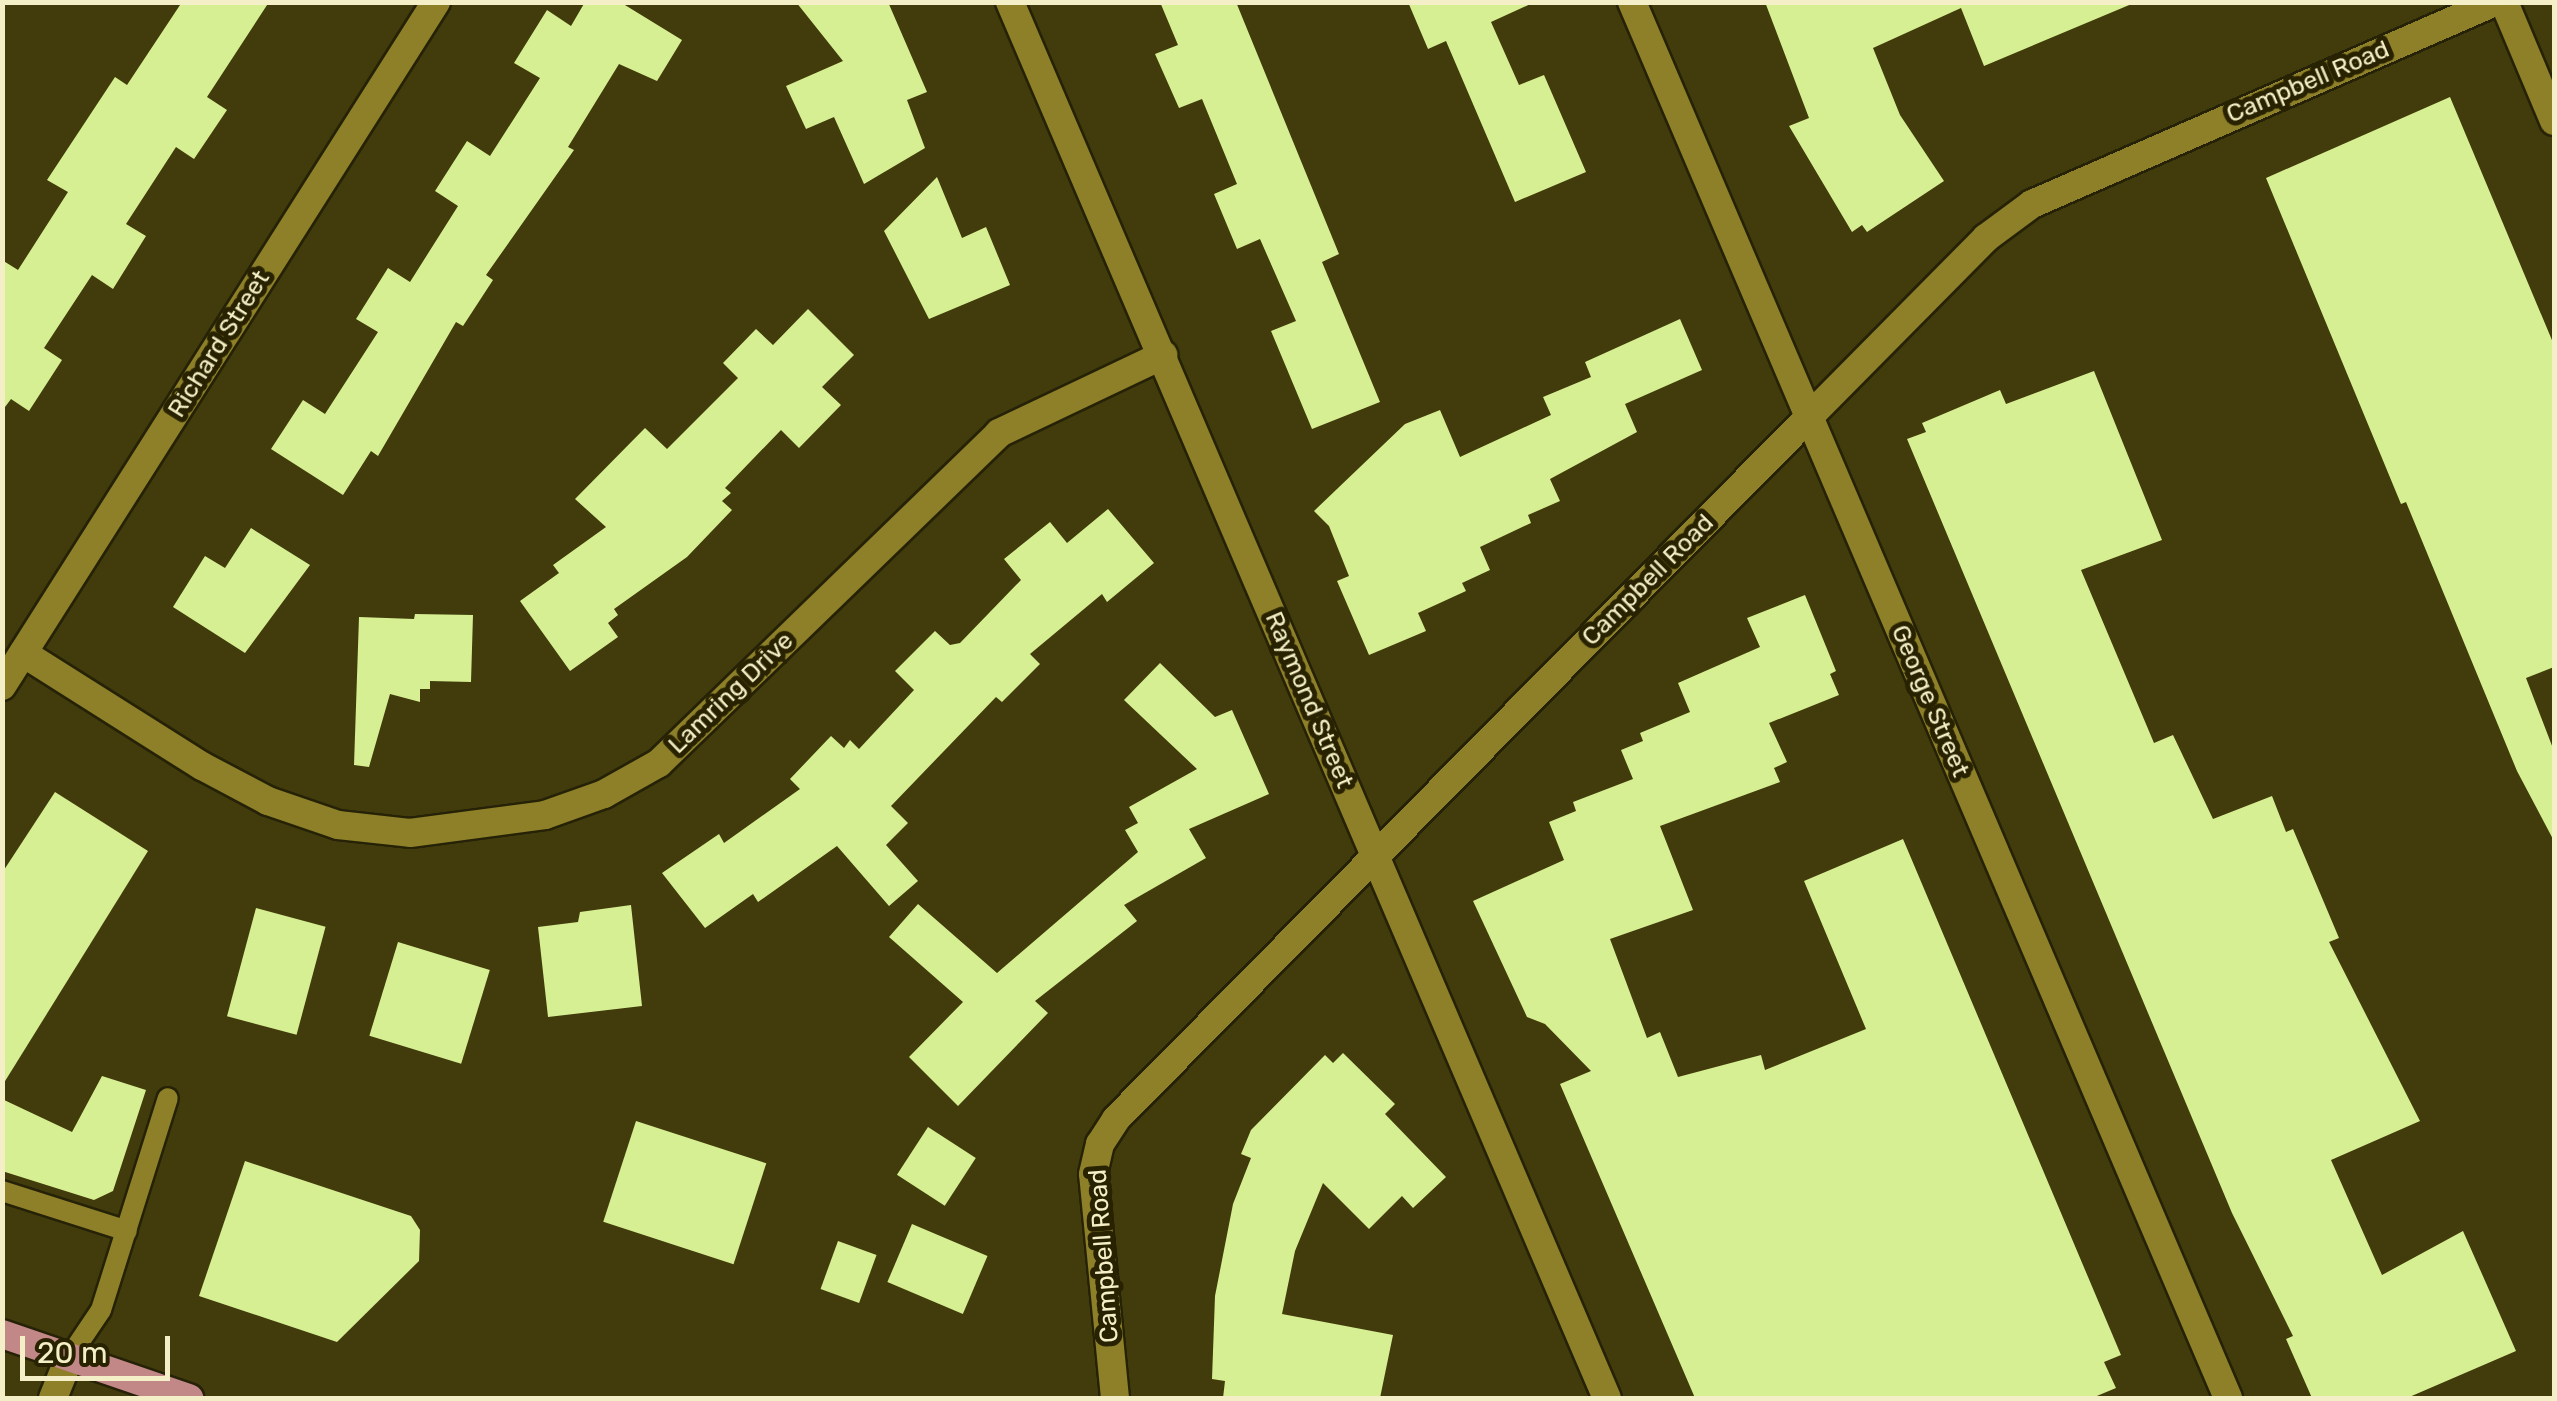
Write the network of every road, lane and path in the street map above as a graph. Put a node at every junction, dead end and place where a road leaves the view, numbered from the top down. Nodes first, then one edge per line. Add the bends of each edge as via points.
1 (436, 2) edge
2 (1010, 2) edge
3 (1632, 2) edge
4 (2496, 2) edge
5 (2504, 2) edge
6 (2554, 120) edge
7 (1163, 354) junction
8 (1809, 417) junction
9 (24, 653) junction
10 (2, 686) edge
11 (1376, 856) junction
12 (168, 1098) dead end
13 (2, 1192) edge
14 (127, 1231) junction
15 (2, 1334) edge
16 (70, 1356) junction
17 (53, 1398) edge
18 (189, 1398) edge
19 (1115, 1398) edge
20 (1607, 1398) edge
21 (2228, 1398) edge

1 - 9 street, Richard Street
2 - 7 street, Raymond Street
3 - 8 street, George Street
4 - 8 street, Campbell Road via 2032,204 1986,238
5 - 6 street
7 - 9 street, Lamring Drive via 998,432 659,763 604,794 545,815 410,834 338,826 268,802 202,766
7 - 11 street, Raymond Street
8 - 11 street, Campbell Road
8 - 21 street, George Street
9 - 10 street, Richard Street
11 - 19 street, Campbell Road via 1116,1118 1100,1144 1093,1174
11 - 20 street, Raymond Street
12 - 14 lane
13 - 14 lane
14 - 16 lane via 100,1310
15 - 16 main road
16 - 17 street
16 - 18 main road

